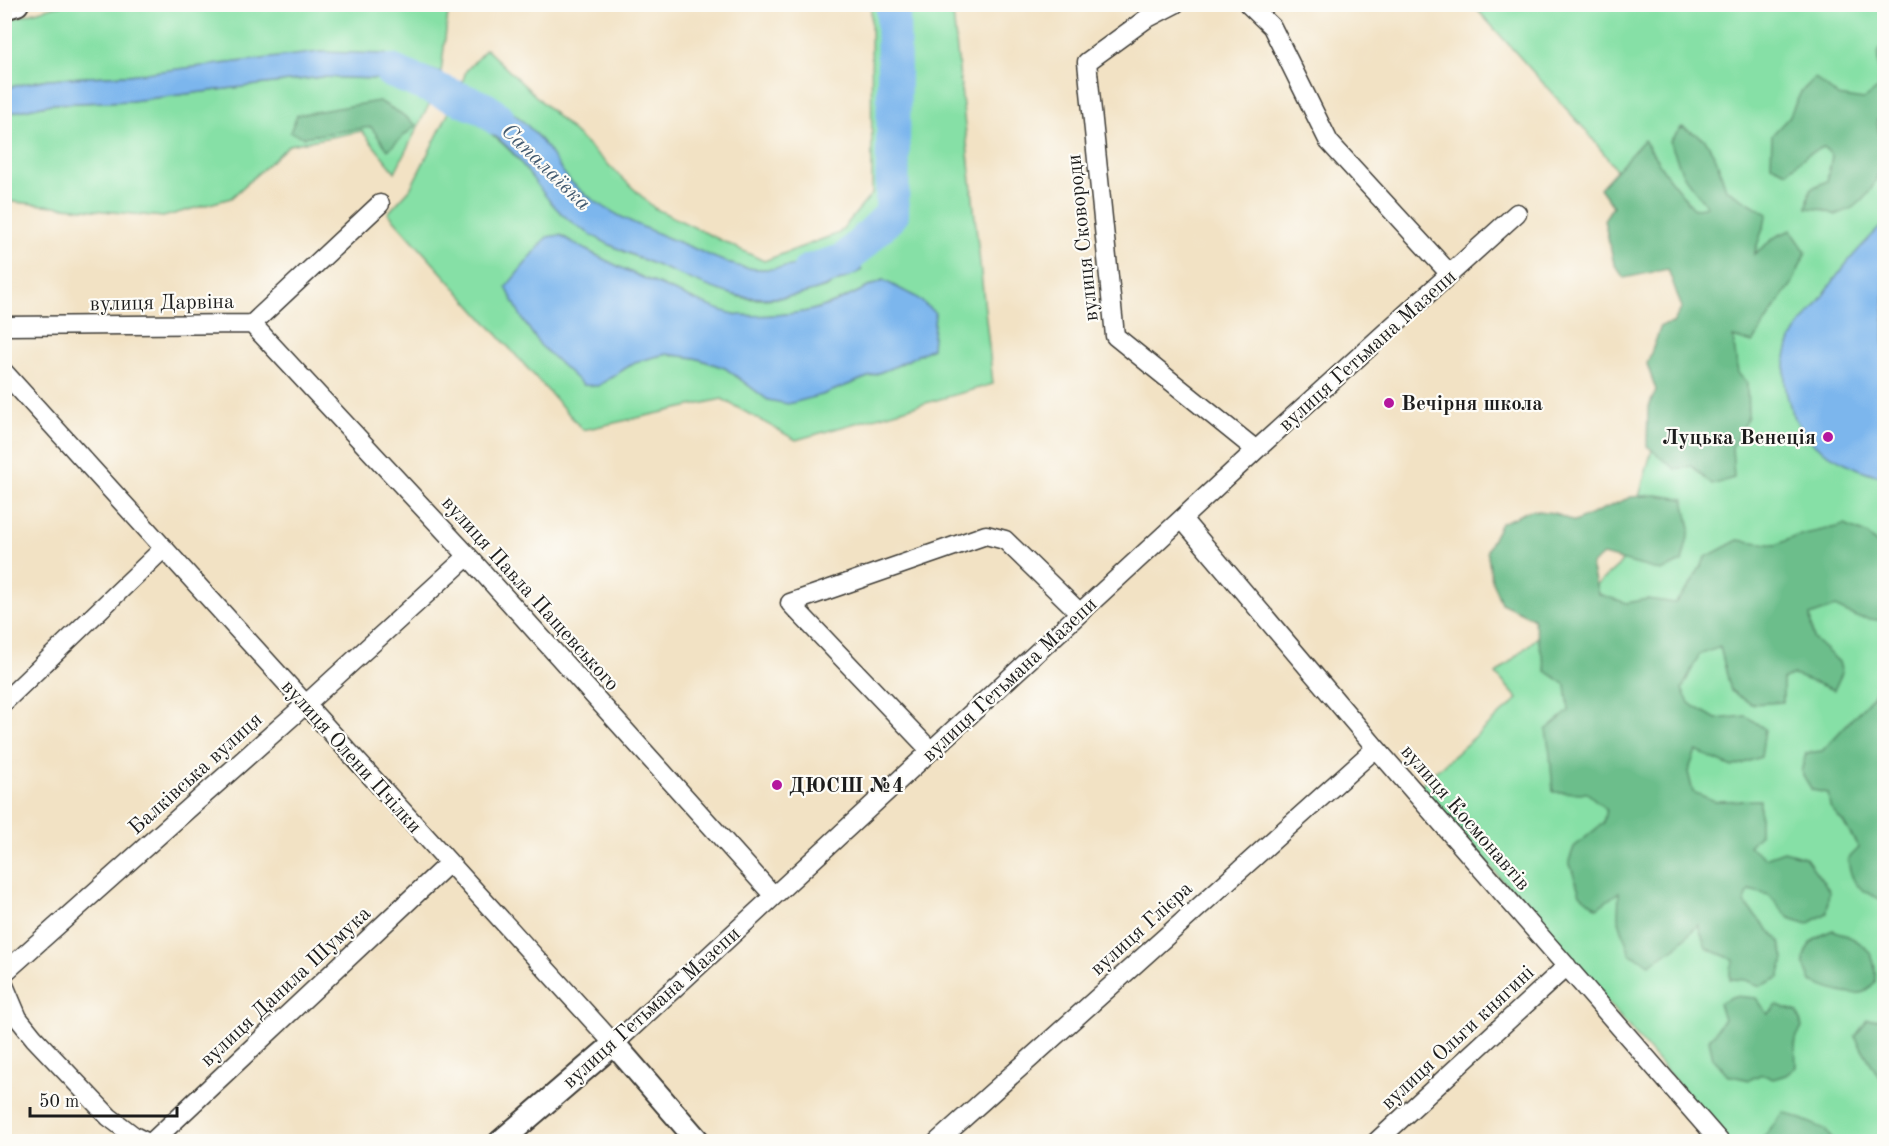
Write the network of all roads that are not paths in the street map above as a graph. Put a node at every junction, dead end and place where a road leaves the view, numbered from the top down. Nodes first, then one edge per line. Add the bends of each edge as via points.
1 (17, 4) edge
2 (1175, 4) edge
3 (1248, 4) edge
4 (4, 8) edge
5 (380, 204) dead end
6 (1517, 213) dead end
7 (1450, 274) junction
8 (252, 324) junction
9 (4, 326) edge
10 (4, 372) edge
11 (1256, 450) junction
12 (1182, 519) junction
13 (164, 548) junction
14 (468, 556) junction
15 (1080, 613) junction
16 (4, 702) edge
17 (305, 705) junction
18 (1376, 748) junction
19 (931, 751) junction
20 (449, 863) junction
21 (774, 896) junction
22 (1567, 966) junction
23 (4, 973) edge
24 (5, 990) edge
25 (614, 1044) junction
26 (146, 1142) edge
27 (152, 1142) edge
28 (500, 1142) edge
29 (699, 1142) edge
30 (937, 1142) edge
31 (1376, 1142) edge
32 (1720, 1142) edge

1 - 4 street
2 - 11 street, вулиця Сковороди via 1146,19 1087,62 1115,336
3 - 7 street via 1272,27 1329,142
5 - 8 street, вулиця Дарвіна
6 - 7 street, вулиця Гетьмана Мазепи
7 - 11 street, вулиця Гетьмана Мазепи
8 - 9 street, вулиця Дарвіна
8 - 14 street, вулиця Павла Пащевського
10 - 13 street, вулиця Олени Пчілки
11 - 12 street, вулиця Гетьмана Мазепи
12 - 15 street, вулиця Гетьмана Мазепи
12 - 18 street, вулиця Космонавтів
13 - 16 street
13 - 17 street, вулиця Олени Пчілки
14 - 17 street, Балківська вулиця
14 - 21 street, вулиця Павла Пащевського
15 - 19 street, вулиця Гетьмана Мазепи
15 - 19 street via 1005,540 986,535 790,603
17 - 20 street, вулиця Олени Пчілки
17 - 23 street, Балківська вулиця
18 - 22 street, вулиця Космонавтів
18 - 30 street, вулиця Глієра
19 - 21 street, вулиця Гетьмана Мазепи
20 - 25 street, вулиця Олени Пчілки
20 - 27 street, вулиця Данила Шумука
21 - 25 street, вулиця Гетьмана Мазепи
22 - 31 street, вулиця Ольги княгині
22 - 32 street, вулиця Космонавтів
24 - 26 street via 18,1018 34,1038 109,1117
25 - 28 street, вулиця Гетьмана Мазепи
25 - 29 street, вулиця Олени Пчілки

